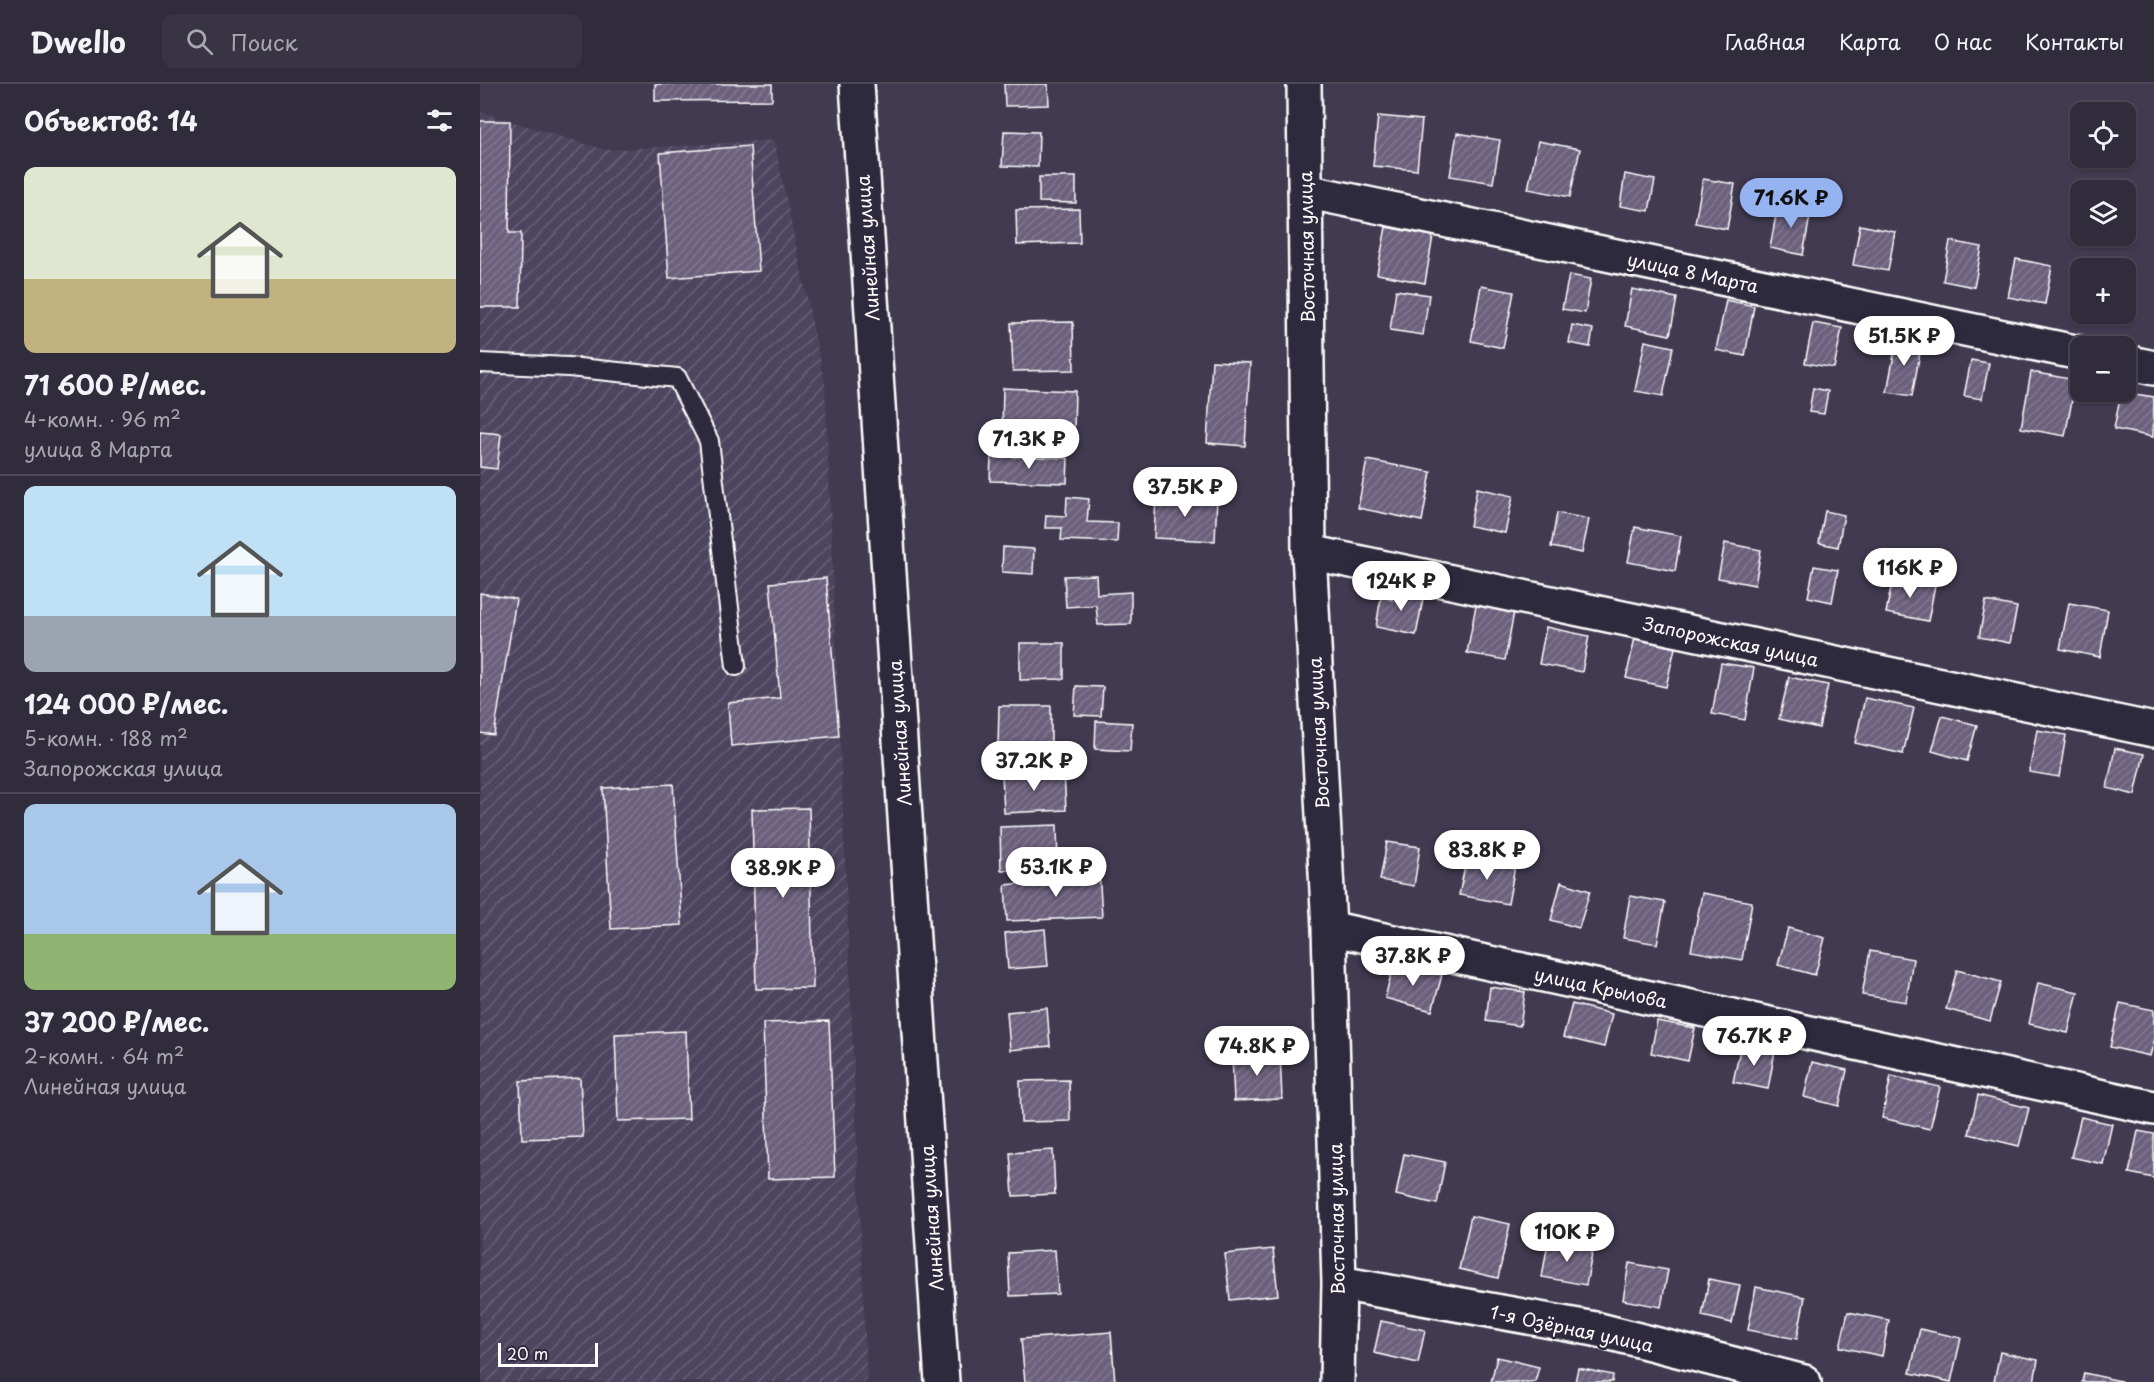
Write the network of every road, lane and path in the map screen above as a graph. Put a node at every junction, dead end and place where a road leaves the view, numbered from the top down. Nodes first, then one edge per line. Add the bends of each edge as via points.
1 (857, 84) edge
2 (1304, 84) edge
3 (1305, 191) junction
4 (2070, 351) edge
5 (480, 363) edge
6 (2136, 364) edge
7 (2154, 368) edge
8 (1309, 552) junction
9 (736, 666) dead end
10 (2154, 730) edge
11 (1329, 928) junction
12 (2154, 1108) edge
13 (1339, 1283) junction
14 (942, 1382) edge
15 (1337, 1382) edge
16 (1804, 1382) edge

1 - 14 street, Линейная улица
2 - 3 street, Восточная улица
3 - 4 street, улица 8 Марта
3 - 8 street, Восточная улица
5 - 9 lane via 676,378 709,441
6 - 7 street
8 - 10 street, Запорожская улица
8 - 11 street, Восточная улица
11 - 12 street, улица Крылова
11 - 13 street, Восточная улица
13 - 15 street, Восточная улица
13 - 16 street, 1-я Озёрная улица via 1594,1329

